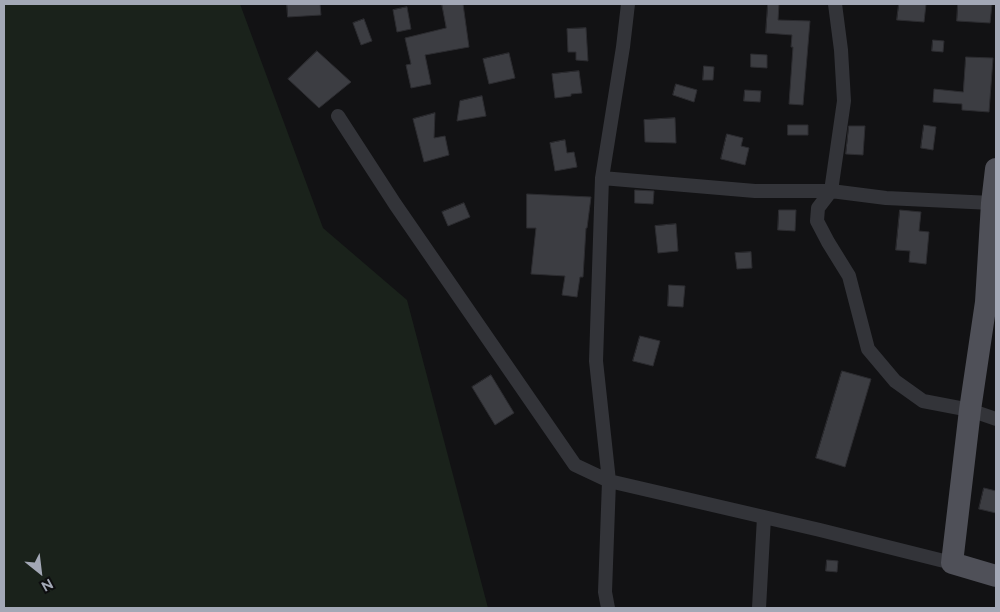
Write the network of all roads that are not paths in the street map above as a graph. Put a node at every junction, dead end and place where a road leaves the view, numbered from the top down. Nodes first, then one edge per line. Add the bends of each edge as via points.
1 (628, 4) edge
2 (835, 4) edge
3 (338, 116) dead end
4 (996, 169) edge
5 (602, 178) junction
6 (830, 191) junction
7 (992, 203) junction
8 (970, 410) junction
9 (996, 418) edge
10 (609, 481) junction
11 (764, 517) junction
12 (952, 563) junction
13 (996, 576) edge
14 (608, 608) edge
15 (758, 608) edge

1 - 5 street
2 - 6 street via 844,101
3 - 10 street via 575,466
4 - 7 main road
5 - 6 street via 755,191
5 - 10 street via 596,361
6 - 7 street via 886,198
6 - 8 street via 818,208 817,221 849,276 868,349 895,382 923,401
7 - 8 main road via 986,302
8 - 9 street
8 - 12 main road
10 - 11 street
10 - 14 street via 605,592
11 - 12 street
11 - 15 street
12 - 13 main road

